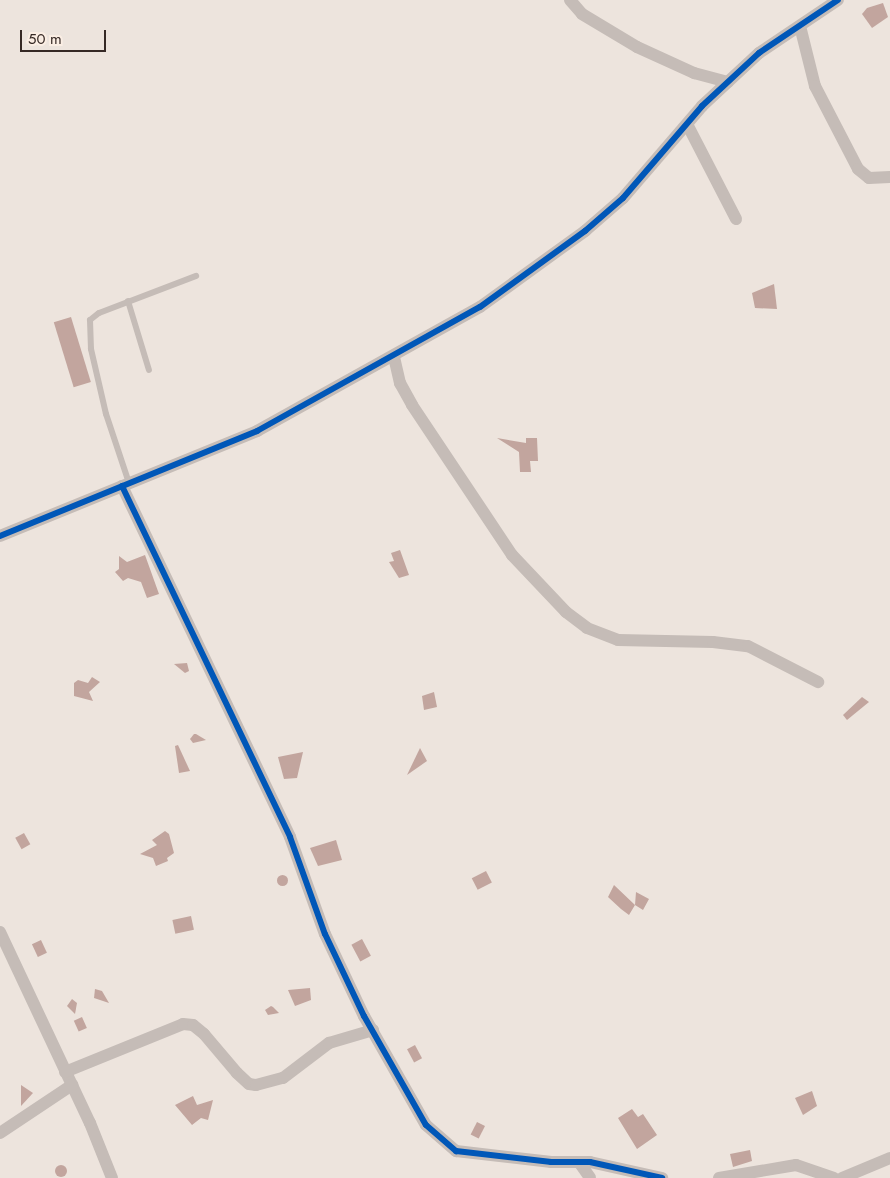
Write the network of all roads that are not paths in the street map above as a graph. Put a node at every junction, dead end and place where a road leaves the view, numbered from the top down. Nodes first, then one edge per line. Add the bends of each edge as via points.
1 (570, 0) edge
2 (838, 0) edge
3 (800, 26) junction
4 (728, 82) junction
5 (687, 124) junction
6 (890, 177) edge
7 (736, 219) dead end
8 (196, 276) dead end
9 (128, 301) junction
10 (394, 357) junction
11 (149, 370) dead end
12 (126, 484) junction
13 (0, 536) edge
14 (818, 682) dead end
15 (0, 932) edge
16 (373, 1030) junction
17 (65, 1072) junction
18 (72, 1085) junction
19 (0, 1133) edge
20 (890, 1158) edge
21 (579, 1162) junction
22 (112, 1178) edge
23 (590, 1178) edge
24 (662, 1178) edge
25 (718, 1178) edge
26 (834, 1178) edge
27 (842, 1178) edge

1 - 4 street via 582,14 636,47 694,73
2 - 3 street
3 - 4 street via 759,53
3 - 6 street via 815,86 858,169 869,178
4 - 5 street
5 - 7 street
5 - 10 street via 623,198 585,231 480,307
8 - 9 lane
9 - 11 lane
9 - 12 lane via 99,313 90,320 88,330 106,414
10 - 12 street via 257,431
10 - 14 street via 400,384 412,405 512,555 566,612 588,628 618,640 748,646
12 - 13 street
12 - 16 street via 290,837 325,934
15 - 17 street
16 - 17 street via 329,1043 283,1078 256,1085 249,1084 237,1073 204,1034 193,1025 183,1024
16 - 21 street via 426,1125 456,1151 550,1162
17 - 18 street
18 - 19 street
18 - 22 street
20 - 27 street
21 - 23 street
21 - 24 street via 613,1165
25 - 26 street via 796,1165

